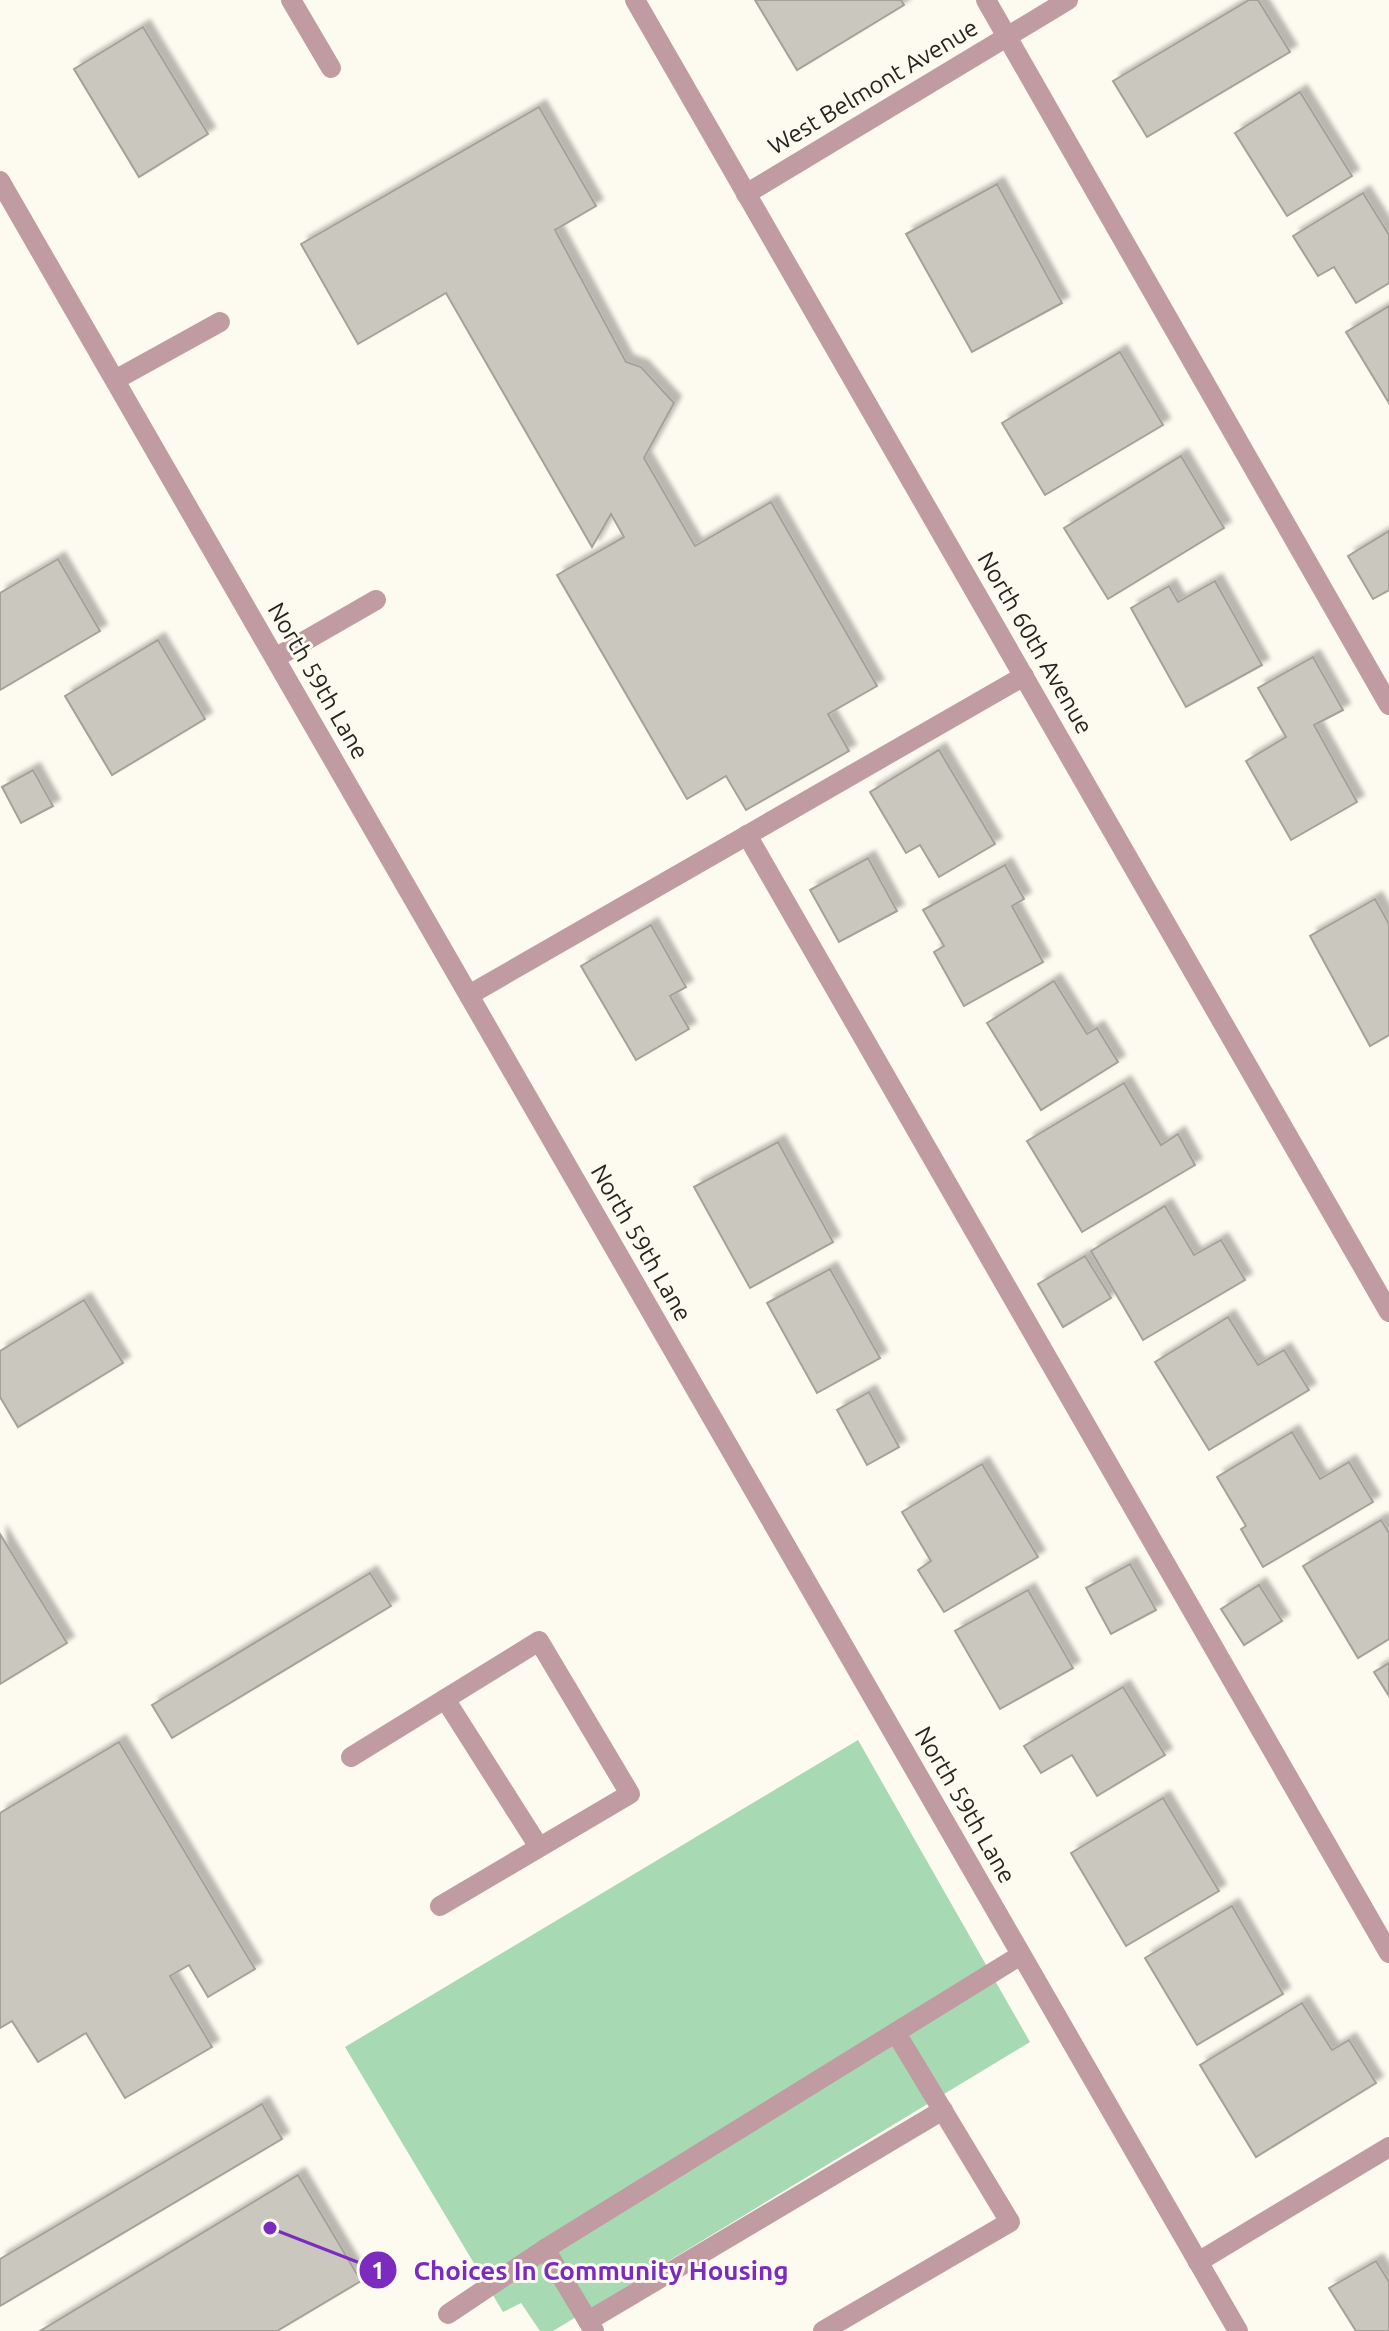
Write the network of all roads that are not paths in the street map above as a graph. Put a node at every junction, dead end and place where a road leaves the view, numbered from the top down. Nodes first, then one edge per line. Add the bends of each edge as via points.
1 (291, 0) edge
2 (635, 0) edge
3 (986, 0) edge
4 (1068, 0) edge
5 (1007, 37) junction
6 (331, 68) dead end
7 (0, 181) edge
8 (746, 194) junction
9 (220, 322) dead end
10 (115, 380) junction
11 (376, 600) dead end
12 (275, 658) junction
13 (1024, 676) junction
14 (1389, 705) edge
15 (747, 835) junction
16 (469, 995) junction
17 (1389, 1312) edge
18 (445, 1699) junction
19 (351, 1757) dead end
20 (539, 1847) junction
21 (440, 1906) dead end
22 (1389, 1953) edge
23 (1021, 1955) junction
24 (896, 2033) junction
25 (943, 2110) junction
26 (1389, 2147) edge
27 (545, 2249) junction
28 (1198, 2262) junction
29 (448, 2314) dead end
30 (591, 2326) edge
31 (823, 2331) edge
32 (1238, 2331) edge

1 - 6 street
2 - 8 street, North 60th Avenue
3 - 5 street
4 - 5 street, West Belmont Avenue
5 - 8 street, West Belmont Avenue
5 - 14 street
7 - 10 street, North 59th Lane
8 - 13 street, North 60th Avenue
9 - 10 street
10 - 12 street, North 59th Lane
11 - 12 street
12 - 16 street, North 59th Lane
13 - 15 street
13 - 17 street, North 60th Avenue
15 - 16 street
15 - 22 street
16 - 23 street, North 59th Lane
18 - 19 street
18 - 20 street
18 - 20 street via 539,1641 630,1794
20 - 21 street
23 - 24 street
23 - 28 street, North 59th Lane
24 - 25 street
24 - 27 street
25 - 30 street
25 - 31 street via 1010,2222
26 - 28 street
27 - 29 street
27 - 30 street
28 - 32 street, North 59th Lane

